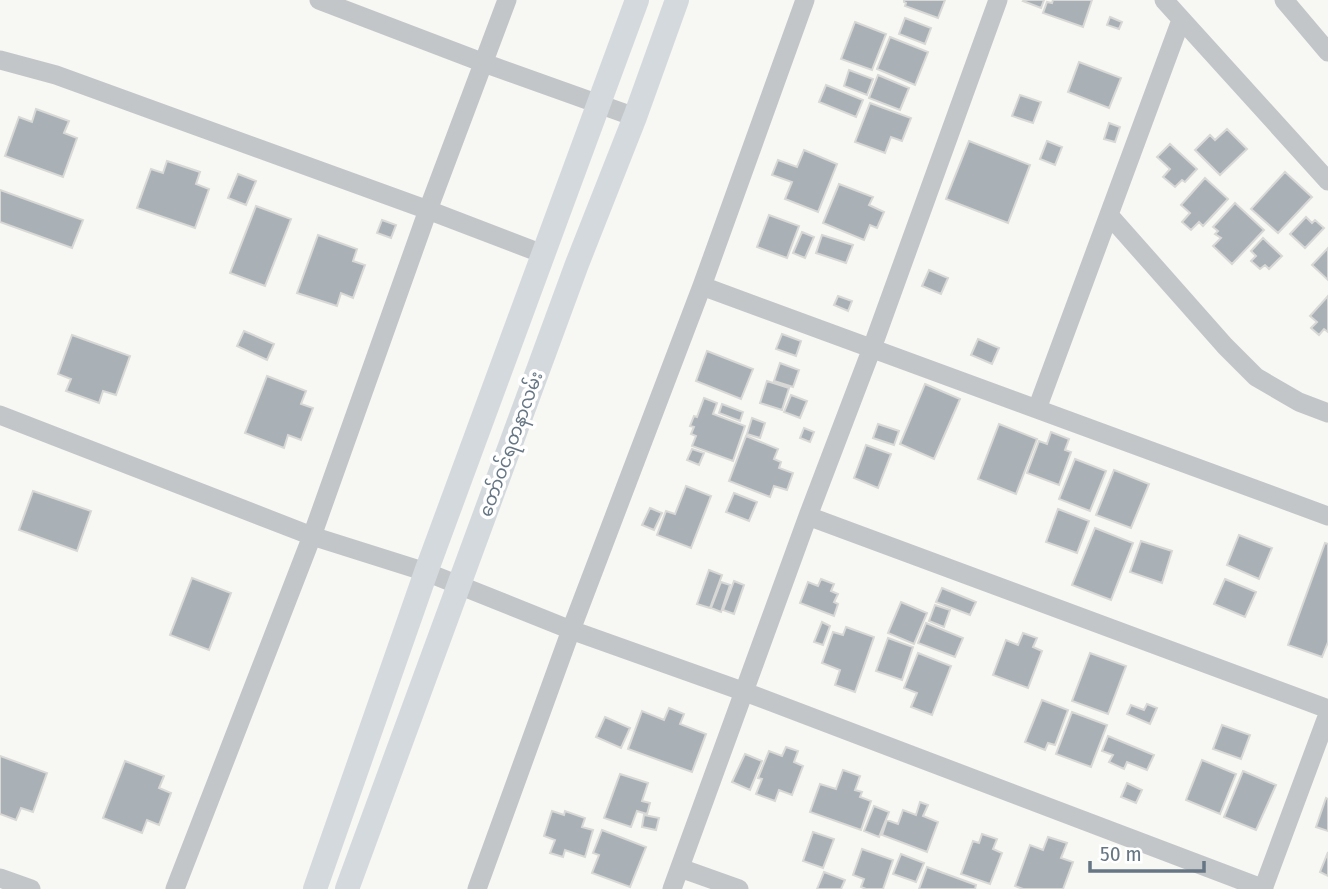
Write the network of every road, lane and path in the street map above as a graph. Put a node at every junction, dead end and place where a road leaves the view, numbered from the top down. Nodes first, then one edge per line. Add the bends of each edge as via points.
1 (319, 0) edge
2 (507, 0) edge
3 (638, 0) edge
4 (677, 0) edge
5 (805, 0) edge
6 (998, 0) edge
7 (1164, 0) edge
8 (1284, 0) edge
9 (1181, 20) junction
10 (1328, 52) edge
11 (0, 60) edge
12 (484, 63) junction
13 (600, 104) junction
14 (635, 117) junction
15 (1328, 181) edge
16 (428, 210) junction
17 (1109, 215) junction
18 (543, 254) junction
19 (702, 286) junction
20 (872, 348) junction
21 (1037, 409) junction
22 (1328, 413) edge
23 (0, 415) edge
24 (808, 516) junction
25 (1328, 516) edge
26 (312, 536) junction
27 (426, 572) junction
28 (458, 587) junction
29 (571, 630) junction
30 (745, 692) junction
31 (1328, 709) edge
32 (1328, 714) edge
33 (680, 868) junction
34 (0, 878) edge
35 (31, 889) edge
36 (175, 889) edge
37 (315, 889) edge
38 (347, 889) edge
39 (477, 889) edge
40 (672, 889) edge
41 (739, 889) edge
42 (1263, 889) edge

1 - 12 street
2 - 12 street
3 - 13 main road, တော်ဝင်ရတနာလမ်း
4 - 14 main road, တော်ဝင်ရတနာလမ်း
5 - 19 street
6 - 20 street
7 - 9 street
8 - 10 street
9 - 15 street
9 - 17 street
11 - 16 street via 56,75
12 - 13 street
12 - 16 street
13 - 14 street
13 - 18 main road, တော်ဝင်ရတနာလမ်း
14 - 28 main road, တော်ဝင်ရတနာလမ်း
16 - 18 street
16 - 26 street
17 - 21 street
17 - 22 street via 1256,377
18 - 27 main road, တော်ဝင်ရတနာလမ်း
19 - 20 street
19 - 29 street
20 - 21 street
20 - 24 street
21 - 25 street
23 - 26 street
24 - 30 street
24 - 31 street
26 - 27 street
26 - 36 street
27 - 28 street
27 - 37 main road, တော်ဝင်ရတနာလမ်း
28 - 29 street
28 - 38 main road, တော်ဝင်ရတနာလမ်း
29 - 30 street
29 - 39 street
30 - 33 street
30 - 42 street
32 - 42 street
33 - 40 street
33 - 41 street
34 - 35 street

